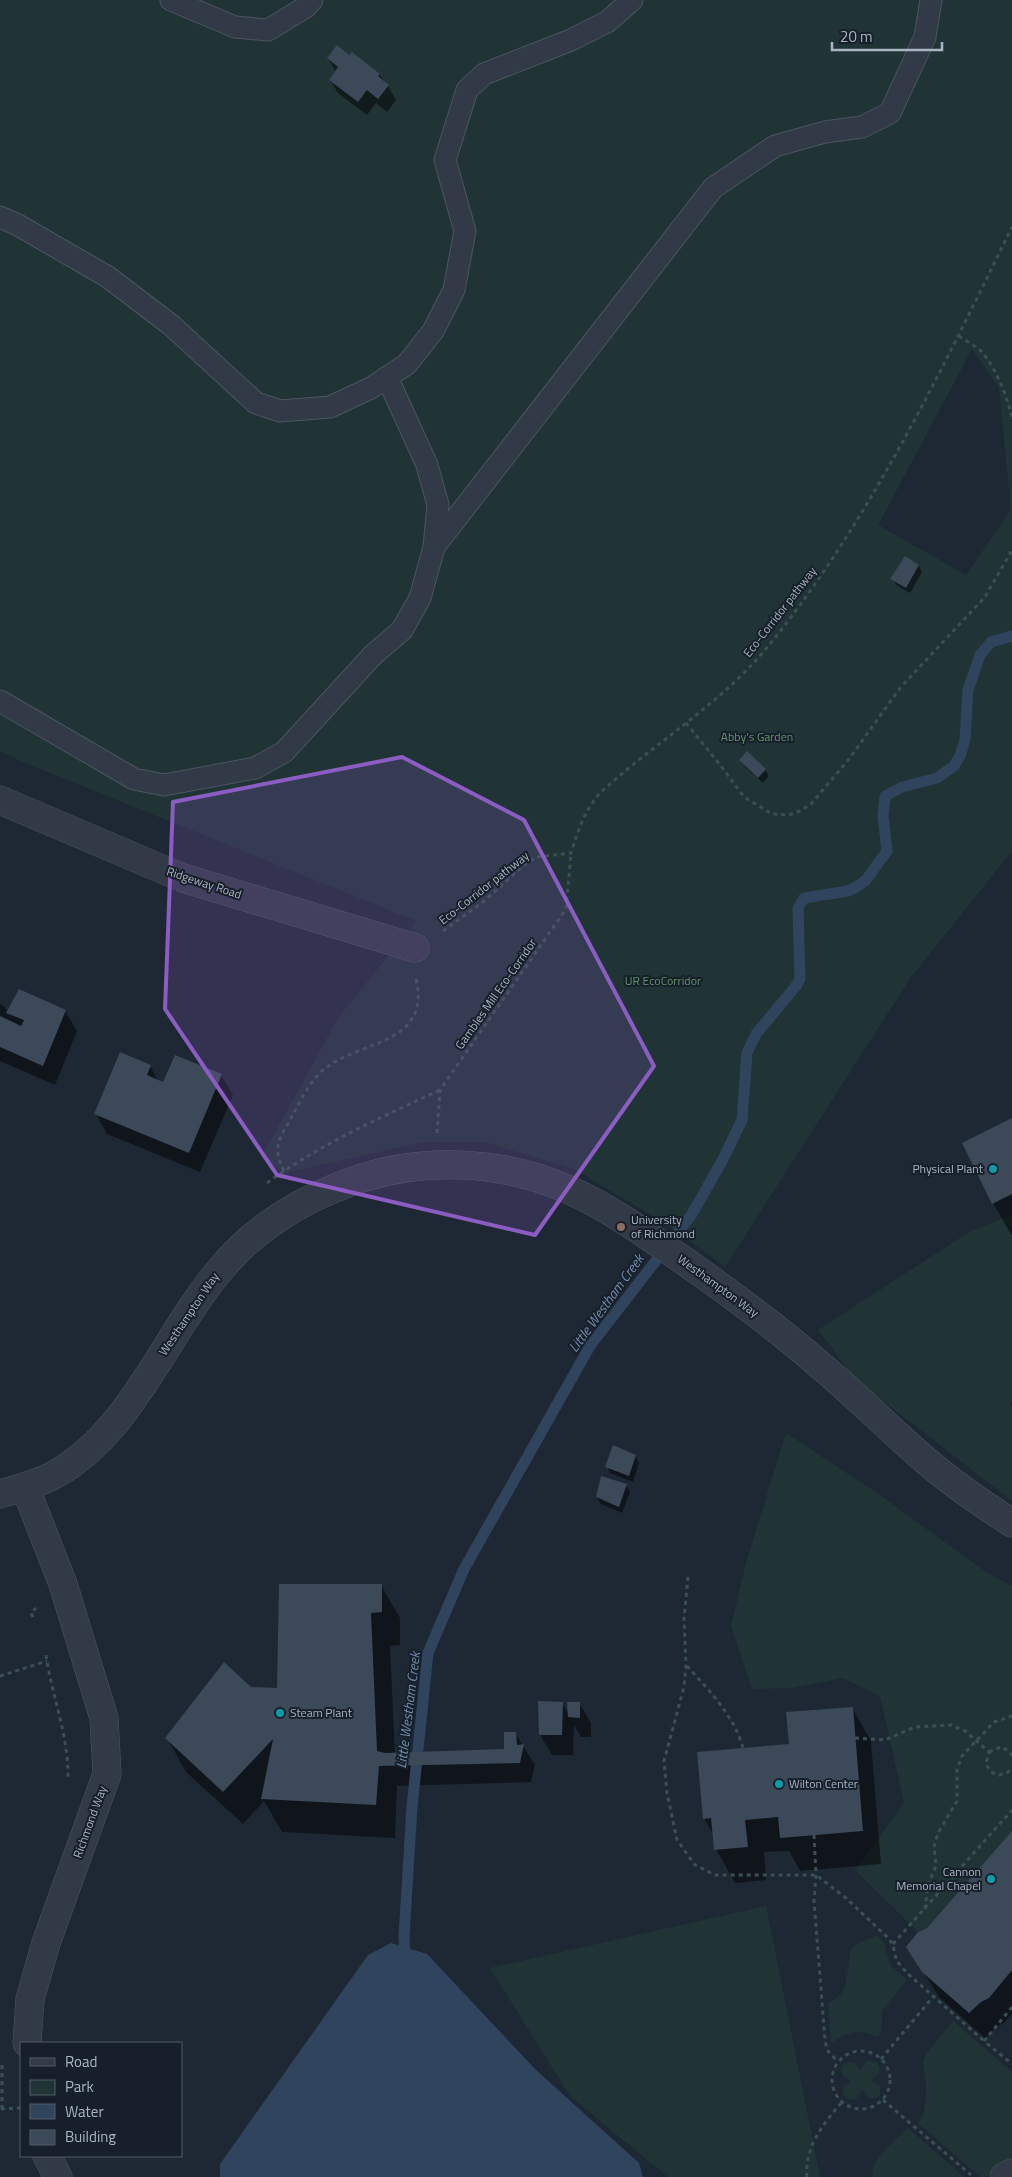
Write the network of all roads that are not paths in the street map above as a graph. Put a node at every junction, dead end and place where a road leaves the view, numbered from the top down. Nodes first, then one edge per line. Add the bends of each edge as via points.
1 (171, 0) edge
2 (312, 0) edge
3 (632, 0) edge
4 (931, 0) edge
5 (0, 217) edge
6 (387, 377) junction
7 (434, 547) junction
8 (0, 701) edge
9 (0, 800) edge
10 (415, 948) road end
11 (13, 1491) edge
12 (1012, 1523) edge
13 (27, 2042) edge
14 (48, 2157) edge
15 (1012, 2173) edge
16 (58, 2177) edge
17 (1004, 2177) edge

1 - 2 lane via 235,27 268,30
3 - 6 lane via 607,22 571,40 484,74 467,90 445,160 464,231 454,290 433,332 407,364
4 - 7 lane via 925,37 890,114 862,128 825,132 775,146 713,188
5 - 6 lane via 108,277 171,325 256,403 280,411 330,407
6 - 7 lane via 427,465 438,505
7 - 8 lane via 420,598 402,630 373,655 284,752 255,768 164,785 134,779
9 - 10 street, Ridgeway Road via 183,878
11 - 12 street, Westhampton Way via 53,1476 104,1434 128,1406 221,1268 272,1222 334,1187 406,1168 460,1164 534,1177 565,1188 636,1228 740,1299 822,1366 926,1461
11 - 13 street, Richmond Way via 63,1584 104,1718 108,1774 46,1943 30,1999
14 - 16 street
15 - 17 street

